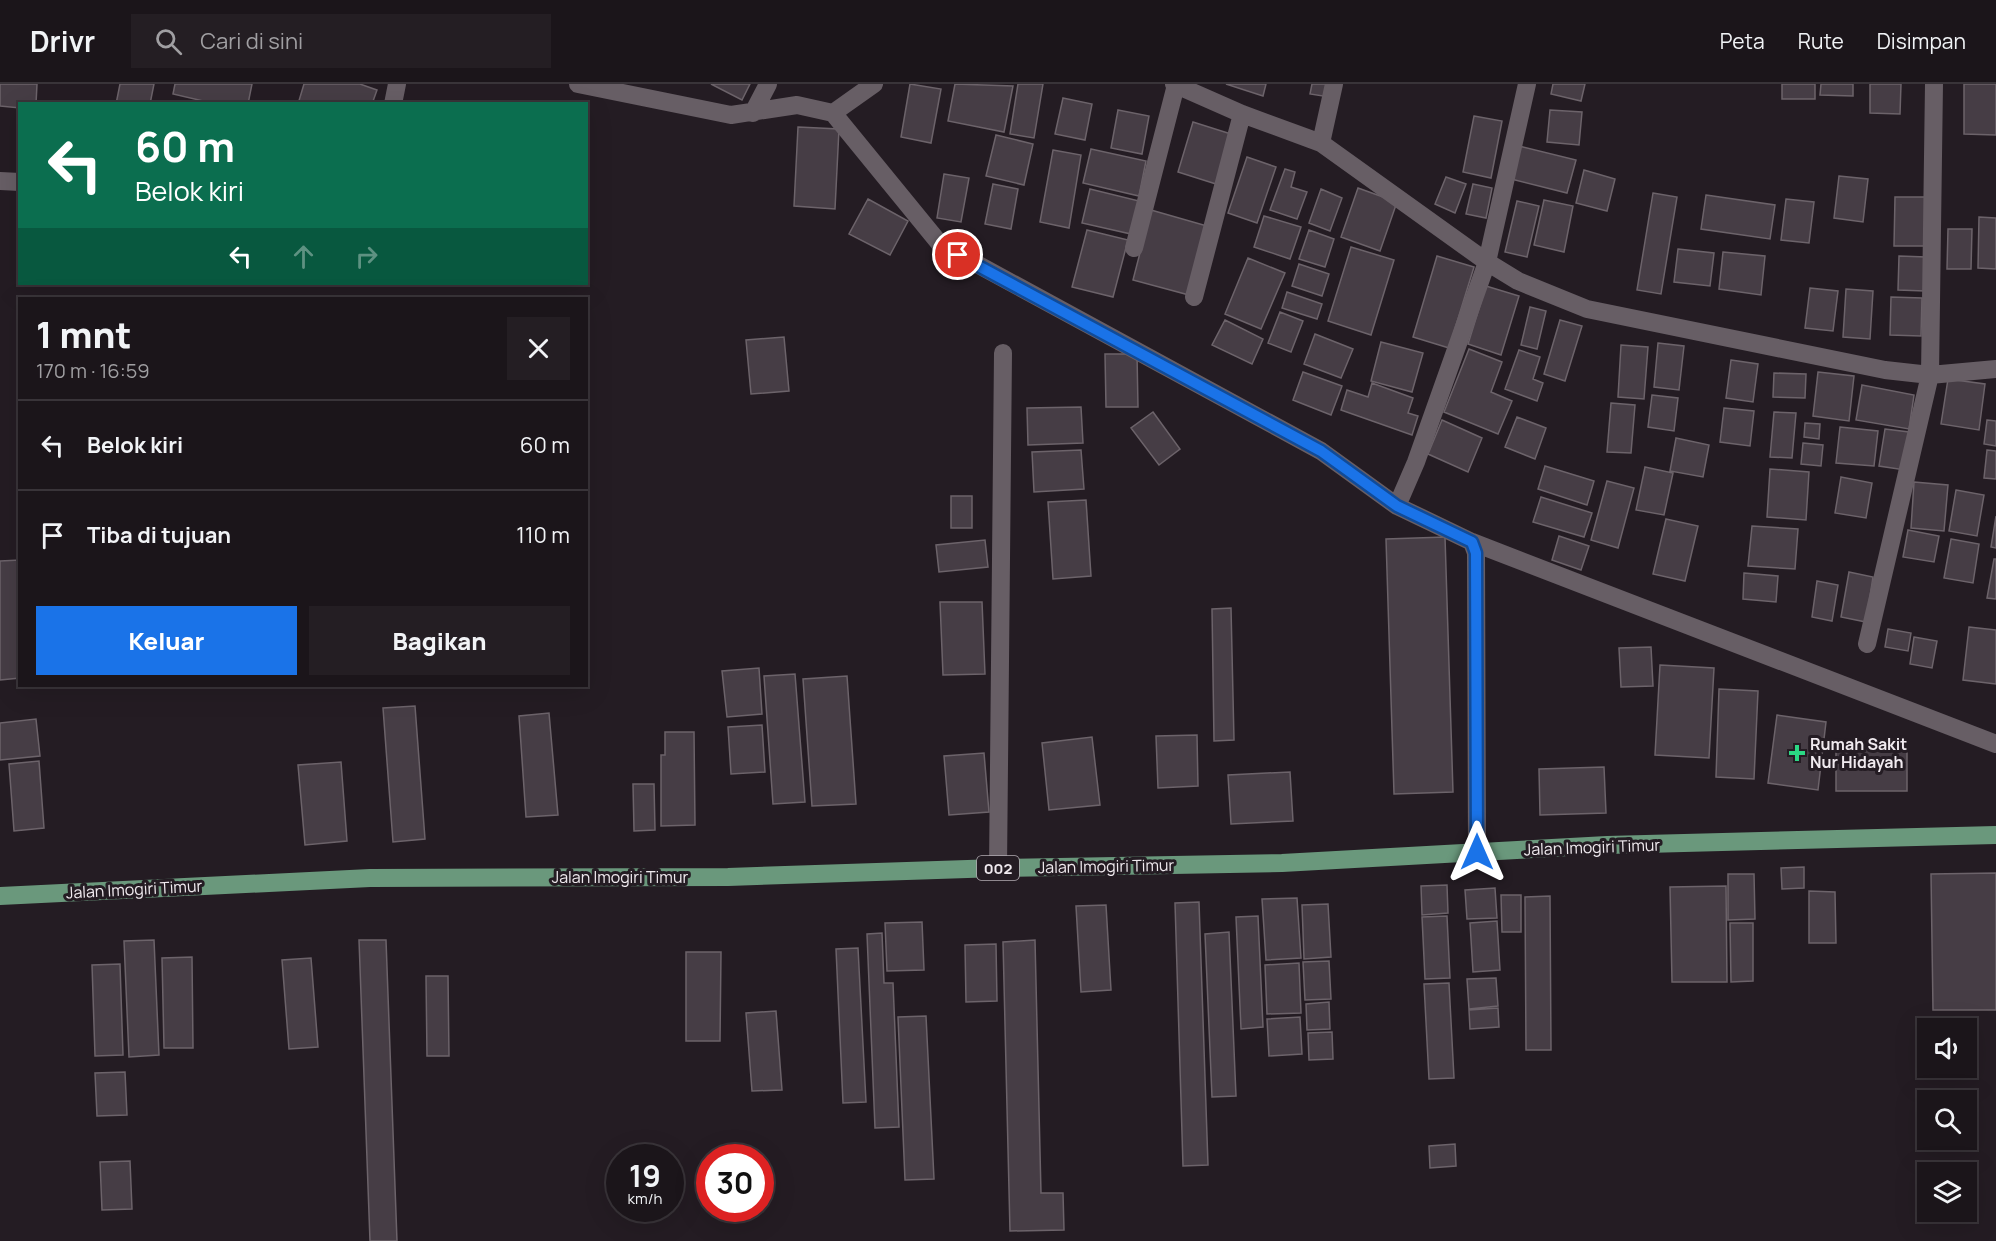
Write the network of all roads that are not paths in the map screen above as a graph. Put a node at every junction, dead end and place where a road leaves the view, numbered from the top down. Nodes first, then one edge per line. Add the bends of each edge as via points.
1 (396, 84) edge
2 (578, 84) edge
3 (768, 84) edge
4 (874, 84) edge
5 (1334, 84) edge
6 (1527, 84) edge
7 (1934, 84) edge
8 (1175, 85) edge
9 (393, 102) edge
10 (833, 112) junction
11 (753, 113) junction
12 (1242, 114) junction
13 (1321, 143) junction
14 (0, 181) edge
15 (18, 182) edge
16 (1134, 248) dead end
17 (1487, 262) junction
18 (1194, 297) dead end
19 (1003, 353) dead end
20 (1996, 369) edge
21 (1930, 375) junction
22 (1397, 506) junction
23 (1472, 542) junction
24 (1867, 644) dead end
25 (1996, 744) edge
26 (1996, 835) edge
27 (1477, 852) junction
28 (999, 868) junction
29 (0, 896) edge

1 - 9 street
2 - 11 street via 731,115
3 - 11 street
4 - 10 street
5 - 13 street
6 - 17 street
7 - 21 street
8 - 12 street
8 - 16 street
10 - 11 street via 797,105
10 - 22 street via 940,244 1321,451
12 - 13 street
12 - 18 street
13 - 17 street
14 - 15 street
17 - 21 street via 1518,281 1587,309 1885,370
17 - 22 street
19 - 28 street
20 - 21 street
21 - 24 street
22 - 23 street
23 - 25 street
23 - 27 street via 1476,553
26 - 27 main road, Jalan Imogiri Timur / 002
27 - 28 main road, Jalan Imogiri Timur / 002 via 1282,862
28 - 29 main road, Jalan Imogiri Timur / 002 via 728,877 370,878

